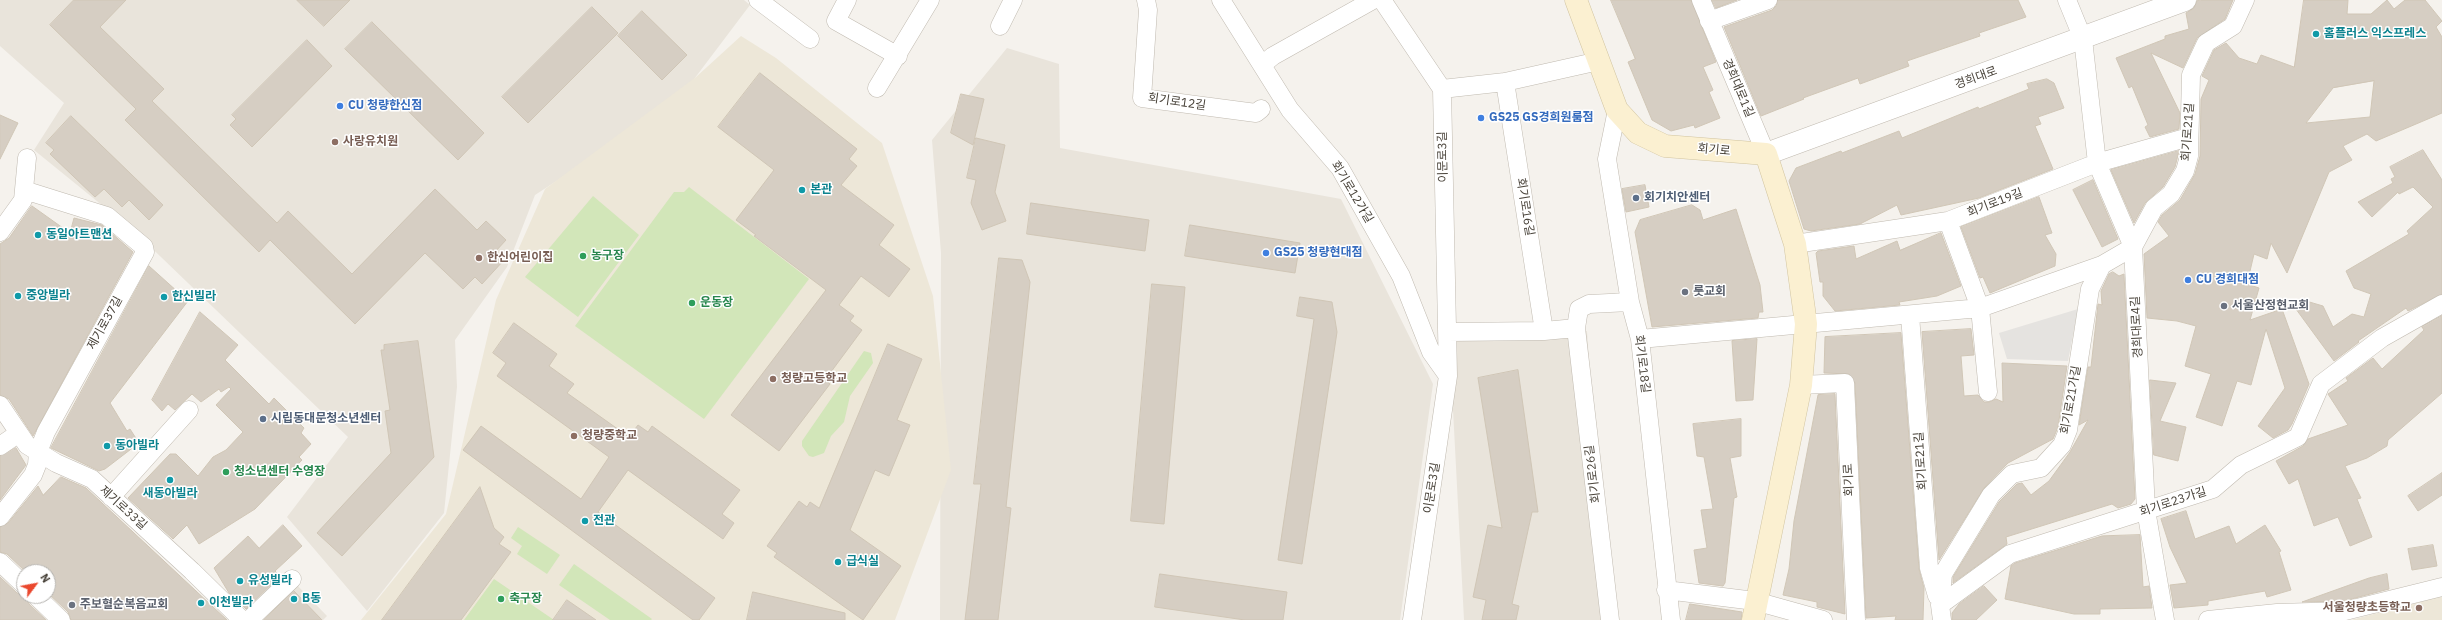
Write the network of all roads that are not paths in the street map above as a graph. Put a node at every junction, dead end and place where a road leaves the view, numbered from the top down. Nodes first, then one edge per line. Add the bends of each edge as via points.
1 (847, 0) edge
2 (930, 0) edge
3 (1013, 0) edge
4 (1146, 0) edge
5 (1221, 0) edge
6 (1373, 0) edge
7 (1382, 0) edge
8 (1576, 0) edge
9 (1701, 0) edge
10 (1768, 0) edge
11 (2067, 0) edge
12 (2245, 0) edge
13 (760, 1) edge
14 (2177, 2) edge
15 (1709, 21) junction
16 (1000, 26) dead end
17 (810, 39) dead end
18 (2083, 39) junction
19 (898, 56) junction
20 (1598, 61) junction
21 (1262, 65) junction
22 (1506, 82) junction
23 (877, 88) dead end
24 (1442, 89) junction
25 (1261, 109) dead end
26 (1617, 110) junction
27 (2189, 137) junction
28 (1766, 154) junction
29 (27, 158) dead end
30 (2097, 163) junction
31 (24, 190) junction
32 (1948, 221) junction
33 (0, 232) edge
34 (1795, 244) junction
35 (2133, 247) junction
36 (2102, 265) junction
37 (1630, 302) junction
38 (2442, 304) edge
39 (1980, 308) junction
40 (1910, 315) junction
41 (1806, 324) junction
42 (1576, 328) junction
43 (1544, 331) junction
44 (1448, 332) junction
45 (1640, 339) junction
46 (1448, 376) junction
47 (1801, 384) junction
48 (1988, 392) dead end
49 (0, 405) edge
50 (189, 410) dead end
51 (19, 433) junction
52 (0, 446) edge
53 (38, 452) junction
54 (111, 497) junction
55 (2146, 510) junction
56 (0, 517) edge
57 (0, 562) edge
58 (16, 577) edge
59 (292, 578) dead end
60 (2442, 587) edge
61 (1666, 590) junction
62 (44, 604) edge
63 (1754, 611) edge
64 (1941, 612) edge
65 (61, 620) edge
66 (242, 620) edge
67 (249, 620) edge
68 (1412, 620) edge
69 (1610, 620) edge
70 (1671, 620) edge
71 (1823, 620) edge
72 (1856, 620) edge
73 (2165, 620) edge
74 (2208, 620) edge

1 - 19 street via 836,21
2 - 19 street
3 - 16 street
4 - 25 street, 회기로12길 via 1148,10 1142,98 1256,113
5 - 21 street, 회기로12가길
6 - 21 street via 1273,56
7 - 24 street
8 - 20 main road, 회기로
9 - 15 street, 경희대로1길
10 - 15 street
11 - 18 street, 경희대로4길
12 - 27 street, 회기로21길 via 2233,26 2206,43 2191,75
13 - 17 street
14 - 18 street, 경희대로
15 - 28 street, 경희대로1길
18 - 28 street, 경희대로
18 - 30 street, 경희대로4길
19 - 23 street
20 - 22 street
20 - 26 main road, 회기로
21 - 46 street, 회기로12가길 via 1278,96 1340,168 1400,276 1431,352
22 - 24 street
22 - 43 street, 회기로16길
24 - 44 street, 이문로3길
26 - 28 main road, 회기로 via 1638,132 1665,146
26 - 37 street, 회기로18길 via 1607,159
27 - 30 street, 회기로19길
27 - 35 street, 회기로21길 via 2189,156 2185,171 2171,194 2154,208
28 - 34 main road
29 - 31 street
30 - 32 street, 회기로19길
30 - 35 street, 경희대로4길
31 - 33 street via 23,200
31 - 53 street, 제기로37길 via 107,216 145,249 46,432
32 - 34 street, 회기로19길
32 - 39 street
34 - 41 main road
35 - 36 street
35 - 55 street, 경희대로4길
36 - 39 street
36 - 64 street, 회기로21가길 via 2090,289 2068,430 2062,445 2041,468 2012,474 1991,495 1943,574
37 - 42 street via 1589,304 1579,309
37 - 45 street, 회기로18길
38 - 55 street, 회기로23가길 via 2382,338 2321,384 2298,437 2242,465 2213,489
39 - 40 street
39 - 48 street
40 - 41 street
40 - 64 street, 회기로21길 via 1929,568
41 - 45 street
41 - 47 main road
42 - 43 street
42 - 69 street, 회기로26길
43 - 44 street
44 - 46 street, 이문로3길
45 - 61 street, 회기로18길
46 - 68 street, 이문로3길
47 - 63 main road
47 - 72 street, 회기로 via 1845,383
49 - 51 street, 제기로33길
50 - 54 street
51 - 52 street
51 - 53 street, 제기로33길 via 27,445
53 - 54 street, 제기로33길 via 92,480
53 - 56 street, 제기로37길 via 33,476
54 - 66 street, 제기로33길
55 - 64 street, 회기로23가길 via 2010,554
55 - 73 street, 경희대로4길
57 - 58 street
59 - 67 street
60 - 74 street via 2345,611 2277,613
61 - 63 street
61 - 70 street, 회기로18길
62 - 65 street
63 - 71 street

